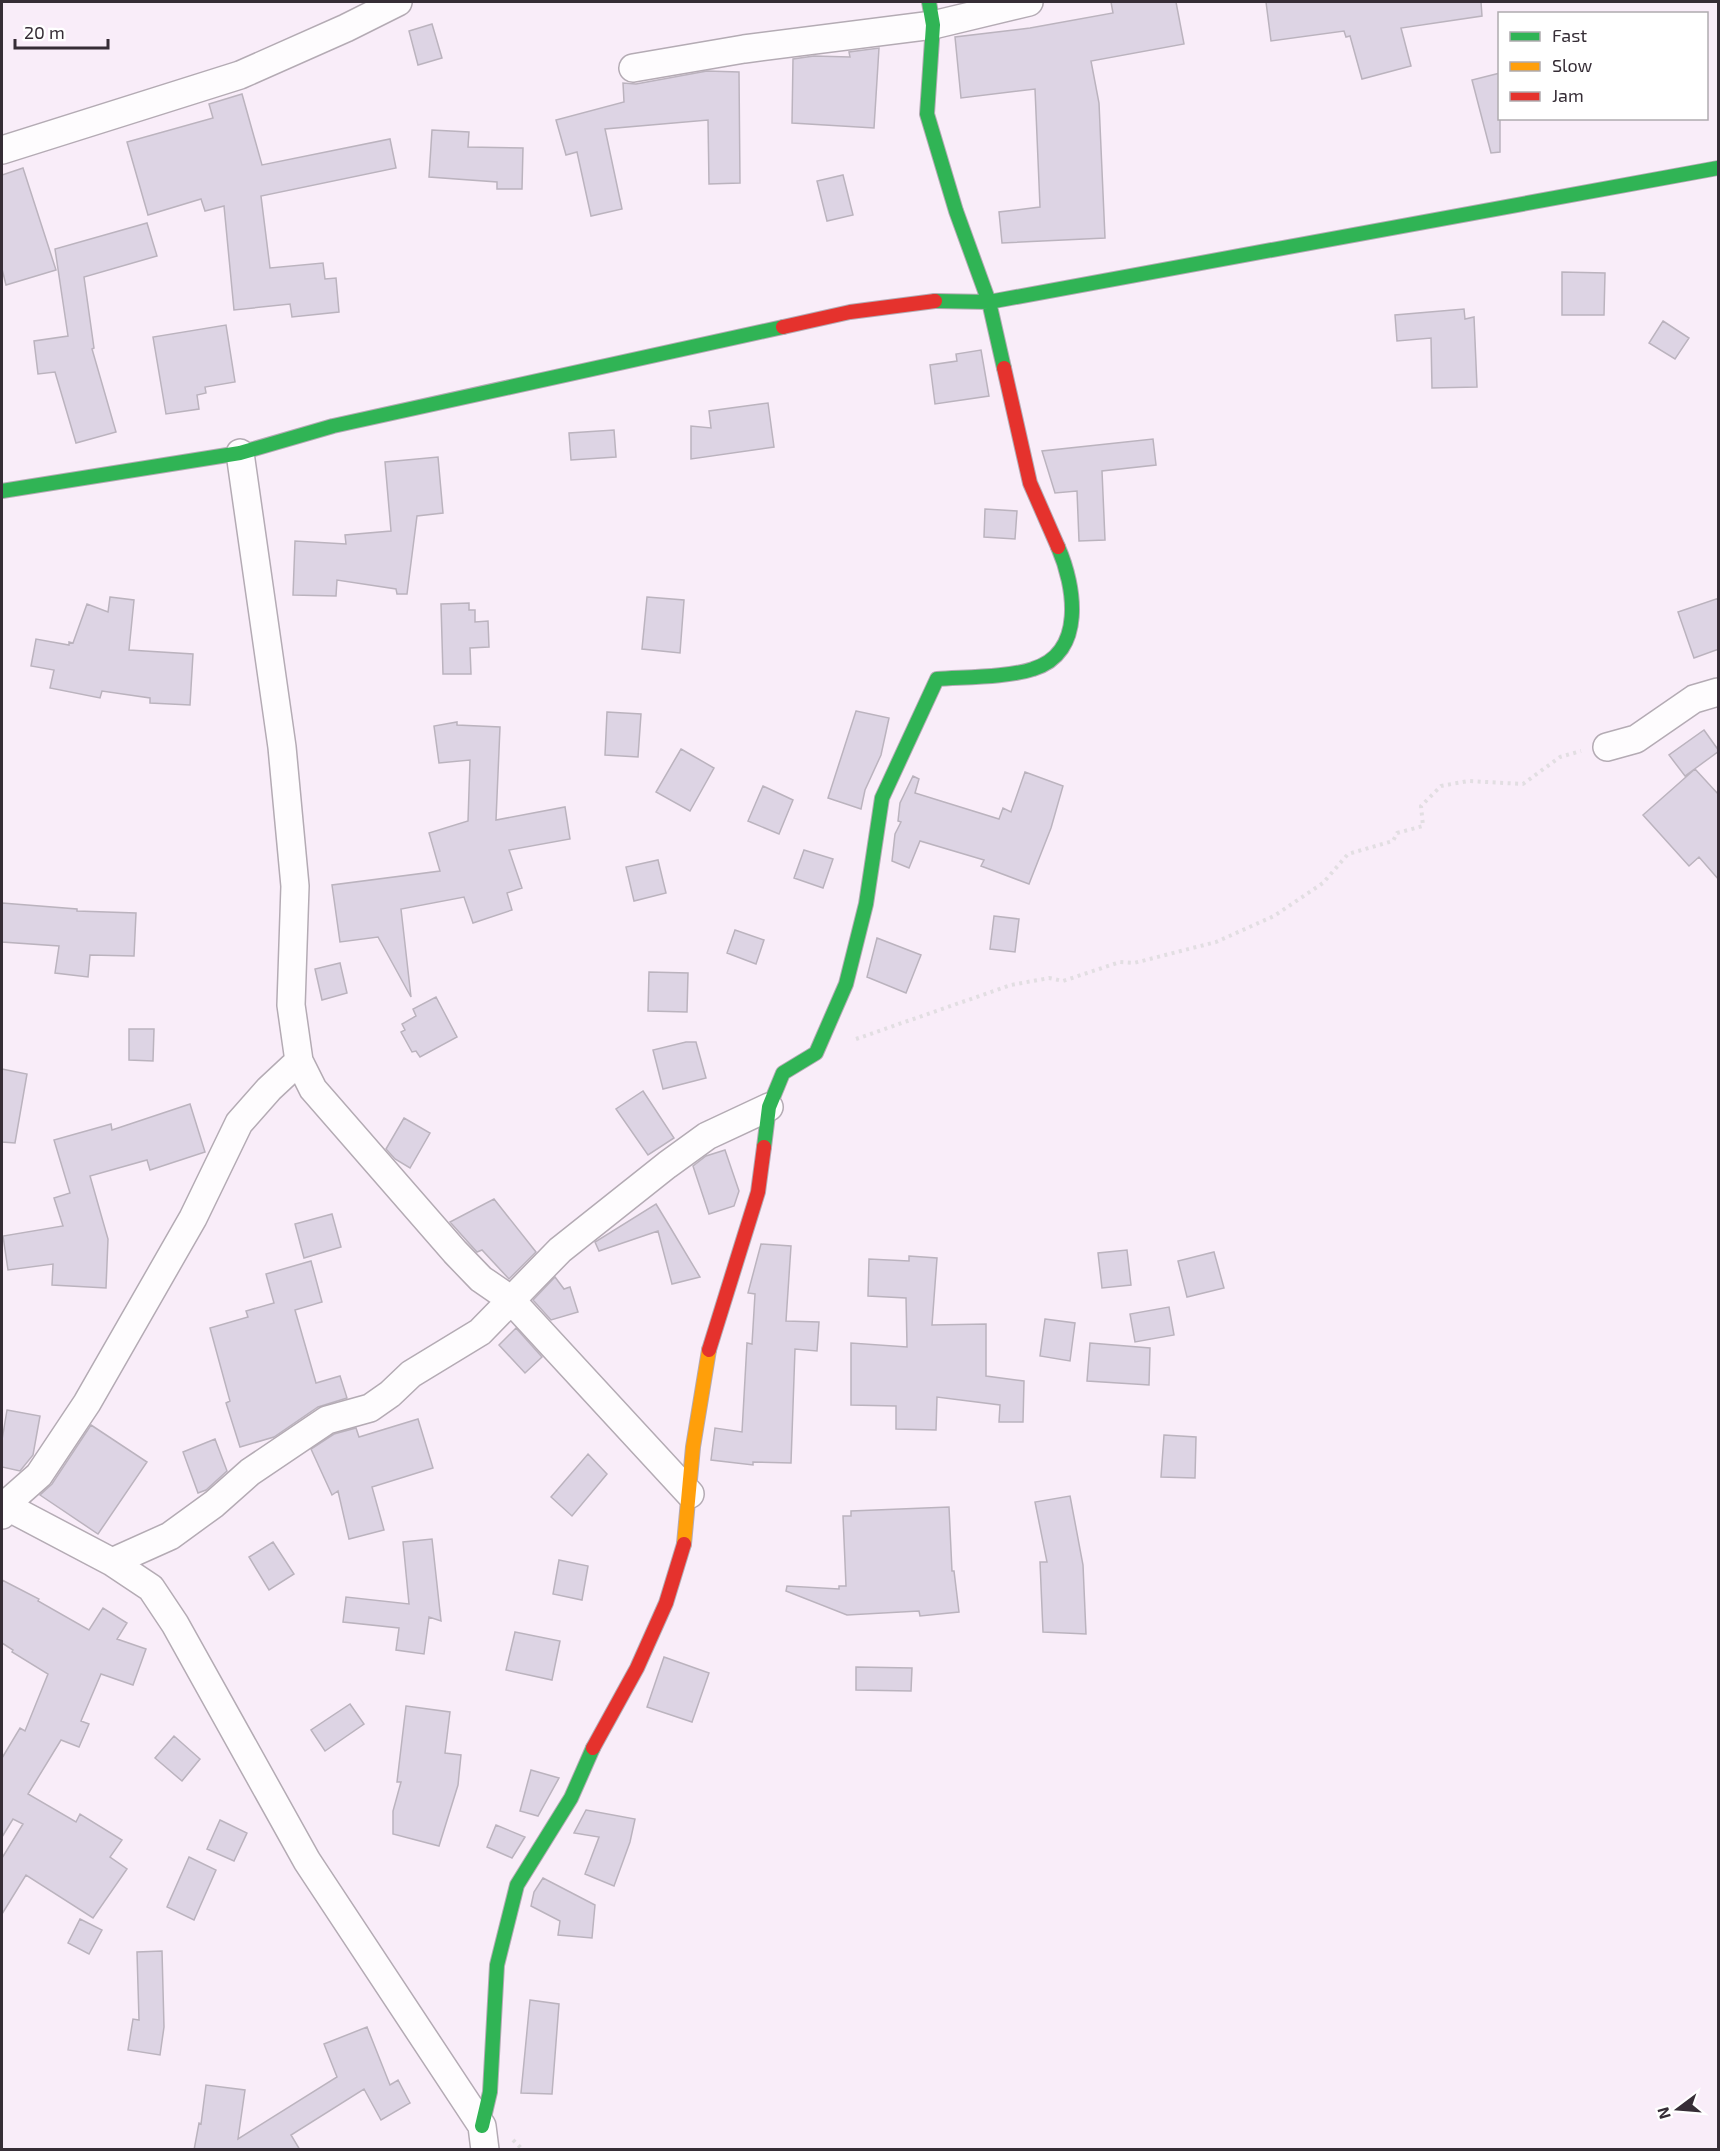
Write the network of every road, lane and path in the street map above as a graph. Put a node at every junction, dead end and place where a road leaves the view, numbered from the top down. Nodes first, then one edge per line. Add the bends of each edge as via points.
1 (398, 2) edge
2 (1029, 2) edge
3 (931, 13) edge
4 (633, 68) dead end
5 (2, 150) edge
6 (1719, 168) edge
7 (989, 302) junction
8 (240, 453) junction
9 (2, 491) edge
10 (1719, 692) edge
11 (1607, 747) joint
12 (816, 1053) junction
13 (299, 1061) junction
14 (769, 1107) junction
15 (510, 1299) junction
16 (690, 1494) junction
17 (3, 1508) edge
18 (112, 1562) junction
19 (483, 2138) edge

1 - 5 street via 240,75
2 - 3 street
3 - 4 street
3 - 7 street via 927,114 956,212
6 - 7 street
7 - 8 street via 940,300 850,312 345,424
7 - 12 street via 1030,483 1062,559 1073,605 1068,637 1053,662 1032,670 936,679 882,798 866,904 846,984
8 - 9 street
8 - 13 street via 282,747 295,886 291,1005
10 - 11 street via 1694,699 1636,739
11 - 12 path via 1560,757 1523,784 1468,781 1442,786 1421,806 1422,826 1397,833 1393,841 1348,854 1323,884 1274,916 1216,942 1134,963 1120,962 1063,981 1048,978 1011,985
12 - 14 street via 783,1072
13 - 15 street via 314,1089 455,1252 481,1279
13 - 17 street via 239,1124 193,1218 87,1403 39,1475
14 - 15 street via 707,1136 667,1165 560,1250
14 - 16 street via 758,1192 709,1350 693,1447
15 - 16 street
15 - 18 street via 480,1332 411,1374 370,1408 327,1420 250,1472 170,1536
16 - 19 street via 683,1553 666,1603 571,1798 517,1885 497,1965 490,2092
17 - 18 street
18 - 19 street via 151,1588 175,1624 307,1861

